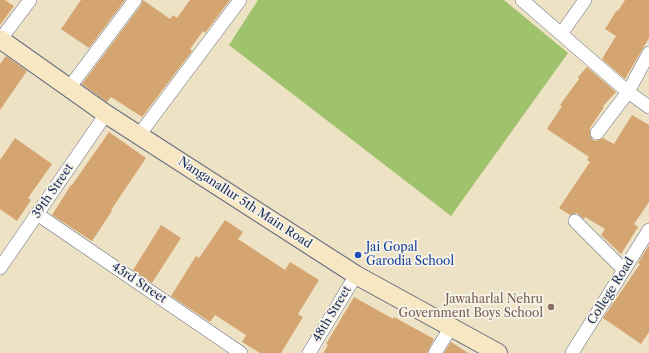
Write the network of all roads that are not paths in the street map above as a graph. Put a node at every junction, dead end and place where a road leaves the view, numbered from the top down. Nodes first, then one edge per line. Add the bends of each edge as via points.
1 (30, 0) edge
2 (135, 0) edge
3 (240, 0) edge
4 (522, 0) edge
5 (585, 0) edge
6 (561, 34) junction
7 (0, 40) edge
8 (649, 52) edge
9 (69, 88) junction
10 (628, 92) junction
11 (649, 107) edge
12 (106, 114) junction
13 (597, 132) dead end
14 (139, 135) junction
15 (37, 214) junction
16 (575, 221) dead end
17 (649, 230) edge
18 (0, 268) edge
19 (624, 270) junction
20 (356, 275) junction
21 (451, 327) junction
22 (241, 353) edge
23 (309, 353) edge
24 (436, 353) edge
25 (498, 353) edge
26 (572, 353) edge

1 - 7 street
2 - 9 street
3 - 14 street
4 - 6 street
5 - 6 street
6 - 10 street
7 - 9 street, Nanganallur 5th Main Road
8 - 10 street
9 - 12 street, Nanganallur 5th Main Road
10 - 11 street
10 - 13 street
12 - 14 street, Nanganallur 5th Main Road
12 - 15 street, 39th Street
14 - 20 street, Nanganallur 5th Main Road
15 - 18 street, 39th Street
15 - 22 street, 43rd Street
16 - 19 street
17 - 19 street, College Road
19 - 26 street, College Road
20 - 21 street, Nanganallur 5th Main Road
20 - 23 street, 48th Street
21 - 24 street
21 - 25 street, Nanganallur 5th Main Road

